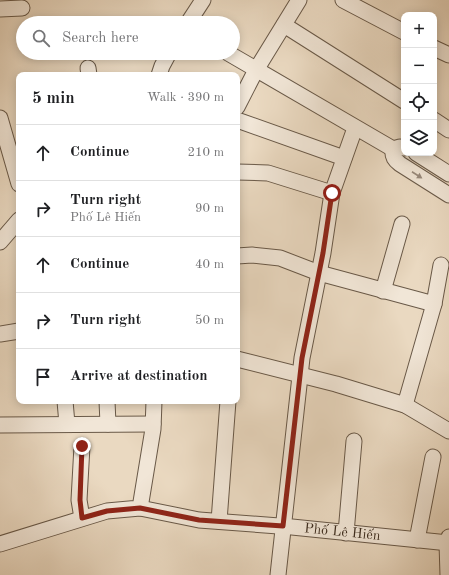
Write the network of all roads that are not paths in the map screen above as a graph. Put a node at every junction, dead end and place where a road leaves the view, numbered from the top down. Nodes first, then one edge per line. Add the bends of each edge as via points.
1 (203, 0) edge
2 (299, 0) edge
3 (343, 0) edge
4 (0, 8) edge
5 (22, 8) dead end
6 (193, 16) edge
7 (284, 25) junction
8 (401, 30) edge
9 (437, 49) edge
10 (449, 55) edge
11 (165, 60) edge
12 (240, 60) edge
13 (256, 70) junction
14 (160, 72) edge
15 (401, 99) edge
16 (240, 101) edge
17 (0, 118) edge
18 (240, 121) edge
19 (437, 122) edge
20 (355, 128) junction
21 (449, 130) edge
22 (399, 149) edge
23 (421, 156) edge
24 (344, 158) junction
25 (240, 172) edge
26 (16, 174) edge
27 (449, 174) edge
28 (332, 193) junction
29 (449, 196) edge
30 (16, 223) edge
31 (402, 224) dead end
32 (0, 242) edge
33 (240, 256) edge
34 (441, 265) dead end
35 (319, 273) junction
36 (383, 291) junction
37 (434, 304) junction
38 (16, 331) edge
39 (0, 334) edge
40 (240, 360) edge
41 (300, 374) junction
42 (65, 404) edge
43 (107, 404) edge
44 (154, 404) edge
45 (228, 404) edge
46 (405, 405) junction
47 (67, 424) junction
48 (108, 424) junction
49 (153, 424) junction
50 (0, 425) edge
51 (449, 431) edge
52 (354, 441) dead end
53 (82, 446) dead end
54 (433, 457) dead end
55 (140, 508) junction
56 (82, 518) junction
57 (219, 521) junction
58 (283, 526) junction
59 (346, 532) junction
60 (417, 540) junction
61 (448, 541) edge
62 (0, 544) edge
63 (278, 575) edge
64 (448, 575) edge

1 - 6 street
2 - 7 street
3 - 8 street
4 - 5 street
7 - 13 street
7 - 15 street
9 - 10 street
11 - 14 street
12 - 13 street
13 - 16 street
13 - 20 street
17 - 26 street
18 - 24 street
19 - 21 street
20 - 22 street
20 - 24 street
22 -> 29 street via 393,154 394,160
23 - 27 street
24 - 28 street
25 - 28 street via 268,173
28 - 35 street
30 - 32 street
31 - 36 street
33 - 35 street via 280,258
34 - 37 street
35 - 36 street
35 - 41 street
36 - 37 street
37 - 46 street
38 - 39 street
40 - 41 street
41 - 46 street
41 - 58 street
42 - 47 street
43 - 48 street
44 - 49 street
45 - 57 street
46 - 51 street
47 - 48 street
47 - 50 street
48 - 49 street
49 - 55 street
52 - 59 street
53 - 56 street
54 - 60 street
55 - 56 street, Phố Lê Hiến via 107,511
55 - 57 street, Phố Lê Hiến via 199,520
56 - 62 street, Phố Lê Hiến
57 - 58 street, Phố Lê Hiến
58 - 59 street, Phố Lê Hiến
58 - 63 street
59 - 60 street, Phố Lê Hiến
60 - 61 street, Phố Lê Hiến
61 - 64 street

